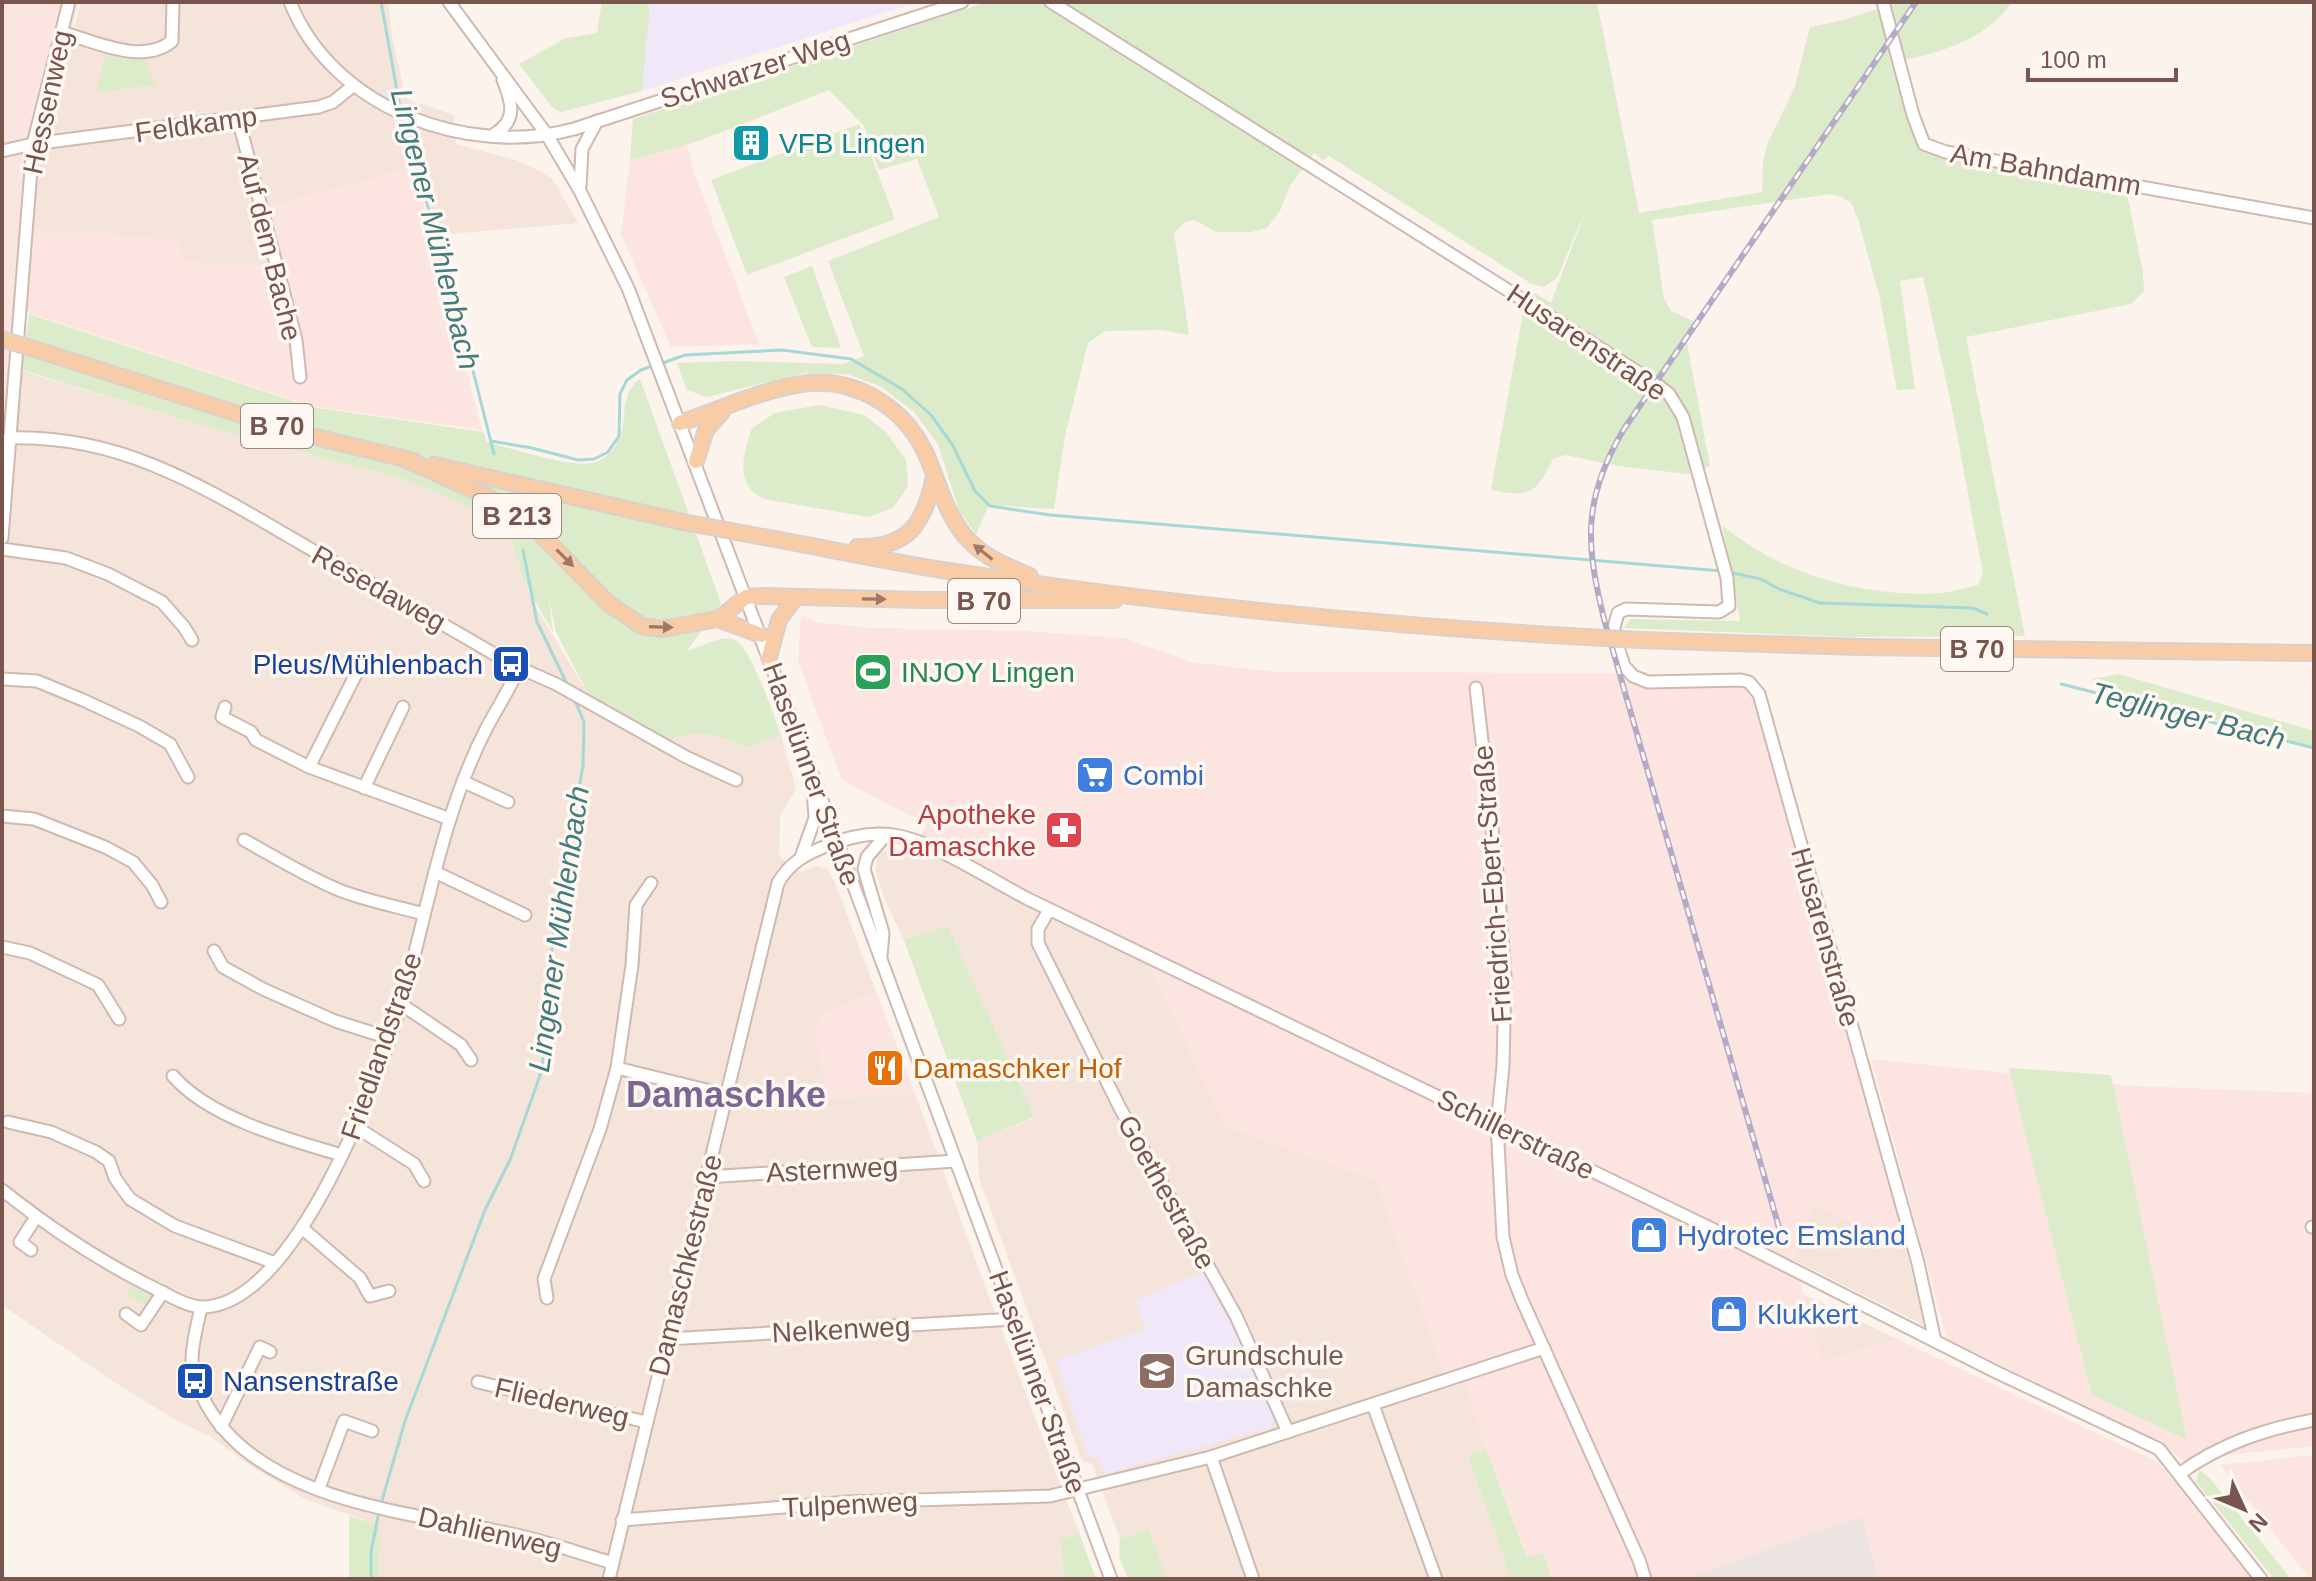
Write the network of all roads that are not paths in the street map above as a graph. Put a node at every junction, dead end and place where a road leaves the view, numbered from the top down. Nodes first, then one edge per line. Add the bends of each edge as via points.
1 (69, 2) edge
2 (173, 2) edge
3 (290, 2) edge
4 (449, 2) edge
5 (962, 2) edge
6 (1051, 2) edge
7 (1883, 2) edge
8 (61, 32) junction
9 (499, 68) junction
10 (353, 86) junction
11 (238, 118) junction
12 (597, 121) junction
13 (493, 135) junction
14 (547, 135) junction
15 (33, 144) junction
16 (2, 151) edge
17 (580, 191) junction
18 (2314, 218) edge
19 (2, 339) edge
20 (300, 377) dead end
21 (728, 406) junction
22 (680, 423) junction
23 (9, 438) junction
24 (405, 459) junction
25 (696, 461) junction
26 (934, 475) junction
27 (2, 538) edge
28 (804, 545) junction
29 (2, 549) edge
30 (1053, 585) junction
31 (746, 597) junction
32 (796, 597) junction
33 (1173, 600) junction
34 (718, 619) junction
35 (761, 635) junction
36 (192, 640) dead end
37 (2314, 653) edge
38 (769, 657) junction
39 (519, 668) junction
40 (356, 674) dead end
41 (2, 679) edge
42 (1476, 688) dead end
43 (225, 707) dead end
44 (403, 707) dead end
45 (309, 767) junction
46 (812, 775) junction
47 (188, 777) dead end
48 (736, 780) dead end
49 (464, 782) junction
50 (364, 788) junction
51 (508, 802) dead end
52 (2, 816) edge
53 (450, 819) junction
54 (886, 835) junction
55 (244, 840) dead end
56 (837, 841) junction
57 (801, 857) junction
58 (435, 872) junction
59 (651, 883) dead end
60 (161, 902) dead end
61 (1049, 910) junction
62 (424, 914) junction
63 (525, 915) dead end
64 (2, 947) edge
65 (214, 951) dead end
66 (881, 961) junction
67 (401, 1004) junction
68 (119, 1019) dead end
69 (389, 1038) junction
70 (471, 1060) dead end
71 (617, 1068) junction
72 (173, 1076) dead end
73 (727, 1095) junction
74 (8, 1122) dead end
75 (1497, 1125) junction
76 (356, 1127) junction
77 (342, 1155) junction
78 (956, 1161) junction
79 (707, 1177) junction
80 (424, 1181) dead end
81 (2, 1190) edge
82 (36, 1217) junction
83 (302, 1228) junction
84 (31, 1250) dead end
85 (275, 1263) junction
86 (389, 1291) dead end
87 (163, 1292) junction
88 (547, 1298) dead end
89 (201, 1308) junction
90 (126, 1314) dead end
91 (1015, 1319) junction
92 (668, 1339) junction
93 (1935, 1341) junction
94 (1544, 1348) junction
95 (270, 1352) dead end
96 (478, 1382) dead end
97 (1373, 1405) junction
98 (2314, 1420) edge
99 (646, 1422) junction
100 (221, 1427) junction
101 (372, 1431) dead end
102 (1288, 1432) junction
103 (1211, 1457) junction
104 (2179, 1474) junction
105 (319, 1488) junction
106 (1078, 1491) junction
107 (622, 1520) junction
108 (613, 1563) junction
109 (609, 1579) edge
110 (1111, 1579) edge
111 (1253, 1579) edge
112 (1436, 1579) edge
113 (1645, 1579) edge
114 (2261, 1579) edge

1 - 8 street, Hessenweg
2 - 8 street via 172,41 162,50 137,53
3 - 10 street, Schwarzer Weg via 308,38
4 - 9 street, Haselünner Straße
5 - 12 street, Schwarzer Weg
6 - 93 street, Husarenstraße via 1662,388 1683,417 1727,578 1727,608 1626,609 1618,613 1613,631 1624,666 1633,676 1648,682 1741,680 1759,694 1918,1263
7 - 18 street, Am Bahndamm via 1924,144
8 - 15 street, Hessenweg
9 - 13 street via 512,115
9 - 14 street, Haselünner Straße
10 - 11 street, Feldkamp via 319,107
10 - 13 street, Schwarzer Weg via 401,114
11 - 15 street, Feldkamp
11 - 20 street, Auf dem Bache via 296,340
12 - 14 street, Schwarzer Weg
12 - 17 street via 582,149
13 - 14 street, Schwarzer Weg
14 - 17 street, Haselünner Straße
15 - 16 street, Feldkamp
15 - 23 street, Hessenweg
17 - 22 street, Haselünner Straße via 628,288
19 - 24 main road, B 70, bridge via 295,432
21 - 22 main road
21 - 25 main road via 706,430
21 - 26 main road via 806,383 859,390 913,429
22 - 25 street, Haselünner Straße
23 - 27 street, Hessenweg
23 - 39 street, Resedaweg via 69,441 150,462 239,506
24 - 28 main road, B 70, bridge
24 -> 34 main road, B 213 via 488,497 533,526 609,604 642,626 662,629
25 - 31 street, Haselünner Straße
26 - 28 main road via 924,515 902,538 874,548
30 -> 26 main road via 1005,567 976,548 951,515
28 - 30 main road, B 70
29 - 36 street via 66,558 108,574 162,602
30 - 33 main road, B 70
31 - 32 main road, B 70
31 - 34 main road
31 - 35 street, Haselünner Straße
32 -> 33 main road, B 70
32 - 38 main road via 779,620
33 - 37 main road, B 70, bridge via 1439,628 1640,640
34 - 35 main road, B 213
35 - 38 street, Haselünner Straße
38 - 46 street, Haselünner Straße
39 - 48 street, Resedaweg
39 - 49 street, Friedlandstraße
40 - 45 street
41 - 47 street via 37,681 139,726 170,744
42 - 75 street, Friedrich-Ebert-Straße via 1505,976
43 - 45 street via 222,717
44 - 50 street
45 - 50 street
46 - 56 street, Haselünner Straße
46 - 57 street via 815,818
49 - 51 street
49 - 53 street, Friedlandstraße
50 - 53 street
52 - 60 street via 34,819 133,862
53 - 58 street, Friedlandstraße
54 - 56 street, Schillerstraße
54 - 61 street, Schillerstraße via 924,844
54 - 66 street via 864,862 883,933
55 - 62 street via 337,889
56 - 57 street, Damaschkestraße
56 - 66 street, Haselünner Straße
57 - 73 street, Damaschkestraße via 778,883
58 - 62 street, Friedlandstraße
58 - 63 street
59 - 71 street via 636,905
61 - 75 street, Schillerstraße
61 - 102 street, Goethestraße via 1038,929 1038,943 1120,1108 1236,1316
62 - 67 street, Friedlandstraße
64 - 68 street via 30,953 98,985
65 - 69 street via 223,967 263,989
66 - 78 street, Haselünner Straße
67 - 69 street, Friedlandstraße
67 - 70 street via 461,1045
69 - 76 street, Friedlandstraße
71 - 73 street
71 - 88 street via 544,1279
72 - 77 street via 184,1089 246,1123
73 - 79 street, Damaschkestraße
74 - 85 street via 51,1132 96,1152 109,1161 130,1199 206,1240
75 - 93 street, Schillerstraße
75 - 94 street, Friedrich-Ebert-Straße via 1503,1237 1512,1275
76 - 77 street, Friedlandstraße
76 - 80 street via 414,1164
77 - 83 street, Friedlandstraße
78 - 79 street, Asternweg
78 - 91 street, Haselünner Straße
79 - 92 street, Damaschkestraße
81 - 82 street
82 - 84 street via 20,1242
82 - 87 street
83 - 85 street, Friedlandstraße
83 - 86 street via 360,1278 370,1296
85 - 89 street, Friedlandstraße via 229,1301
87 - 89 street
87 - 90 street via 141,1325
89 - 100 street via 192,1364 200,1392
91 - 92 street, Nelkenweg
91 - 106 street, Haselünner Straße
92 - 99 street, Damaschkestraße
93 - 104 street, Schillerstraße via 2159,1449
94 - 97 street, Tulpenweg
94 - 113 street, Friedrich-Ebert-Straße
95 - 100 street via 260,1347
96 - 99 street, Fliederweg
97 - 102 street, Tulpenweg
97 - 112 street
98 - 104 street via 2268,1429
99 - 107 street, Damaschkestraße
100 - 105 street, Dahlienweg via 272,1468
101 - 105 street via 344,1421
102 - 103 street, Tulpenweg
103 - 106 street, Tulpenweg
103 - 111 street
104 - 114 street, Schillerstraße
105 - 108 street, Dahlienweg via 383,1509 512,1534
106 - 107 street, Tulpenweg
106 - 110 street, Haselünner Straße
107 - 108 street, Damaschkestraße
108 - 109 street, Damaschkestraße

